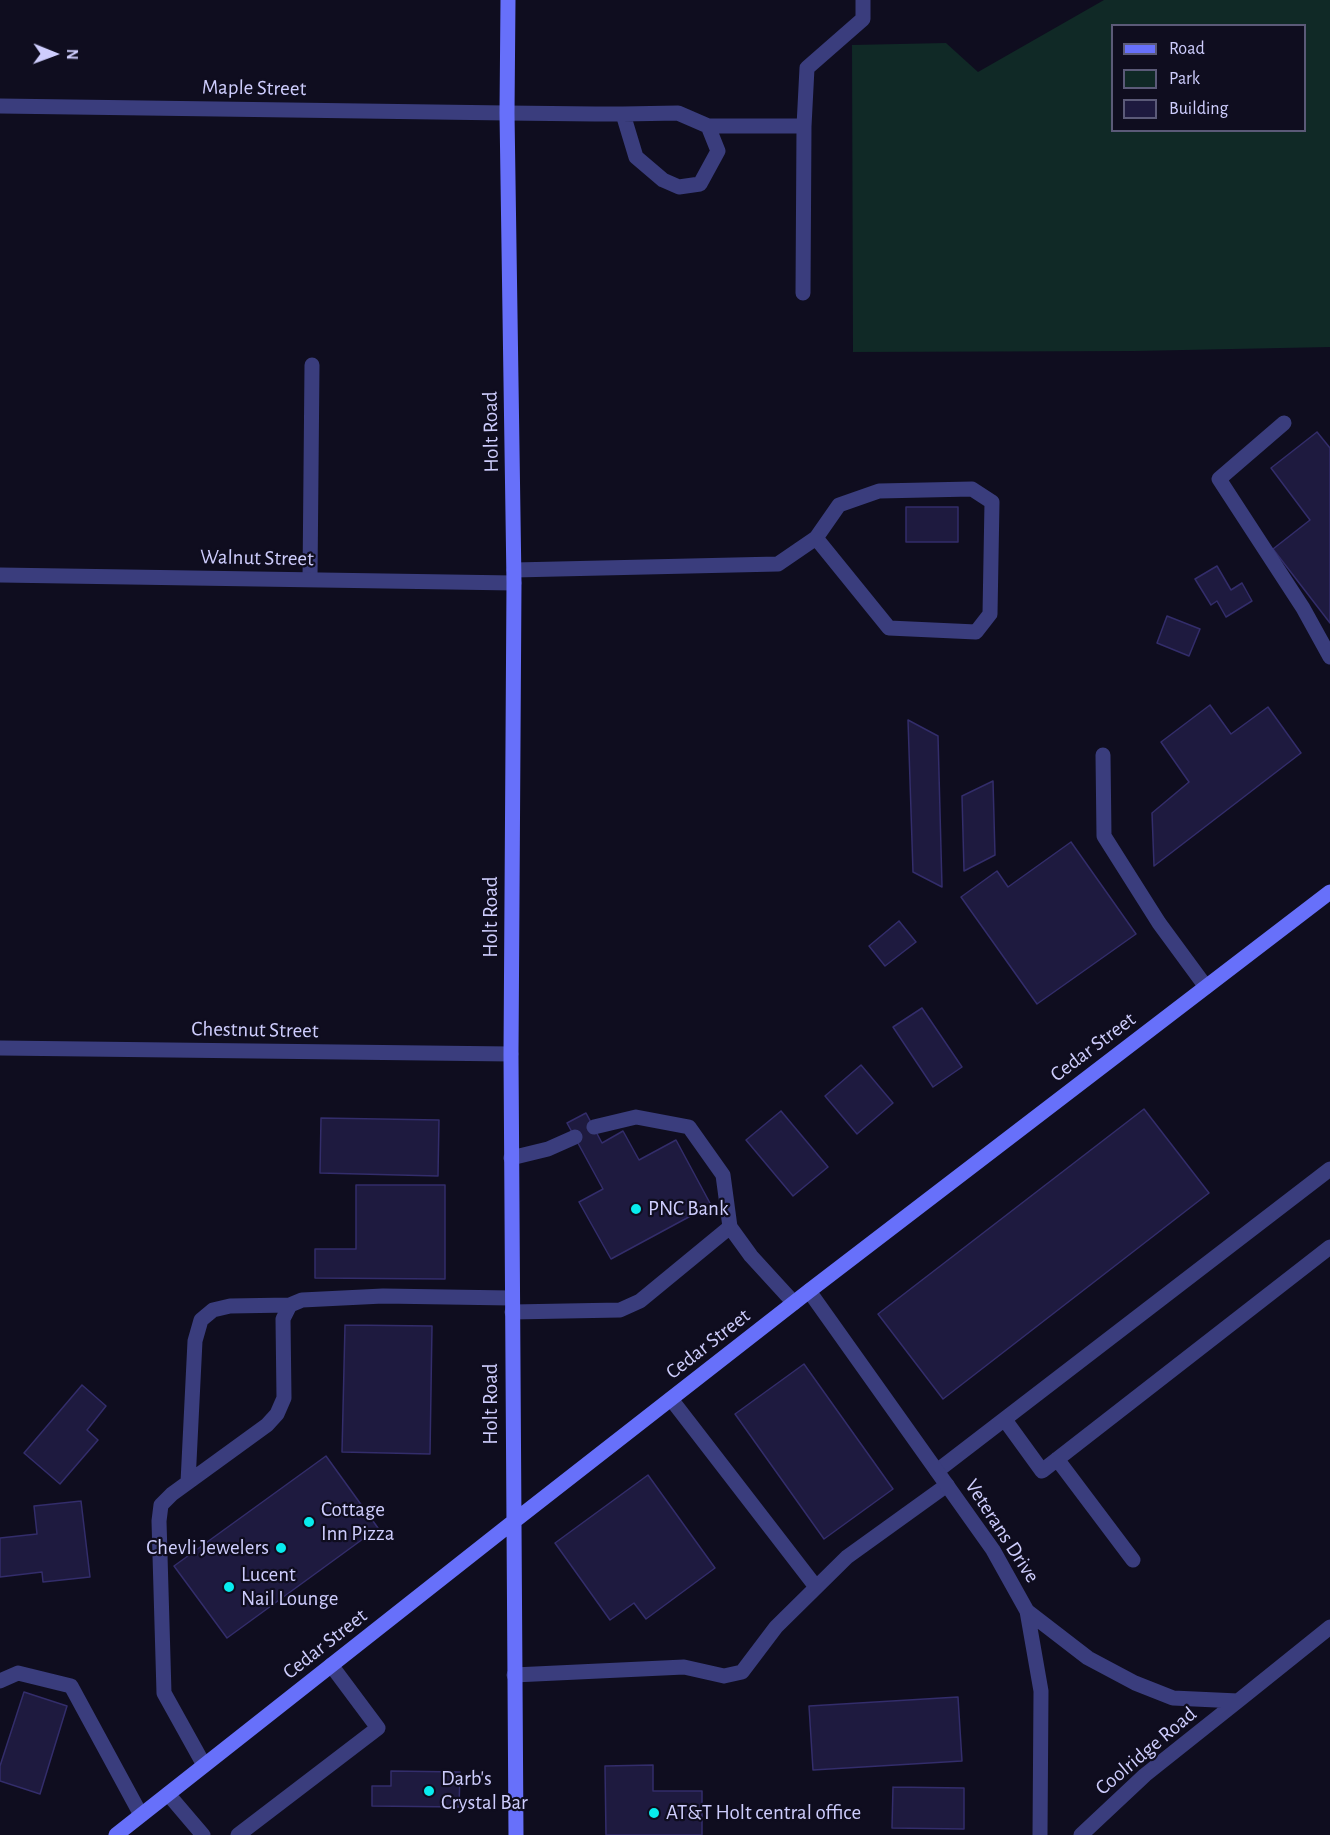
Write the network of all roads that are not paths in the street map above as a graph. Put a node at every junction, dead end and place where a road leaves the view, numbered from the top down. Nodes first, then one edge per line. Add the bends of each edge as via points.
1 (508, 0) edge
2 (863, 0) edge
3 (0, 106) edge
4 (507, 113) junction
5 (623, 114) junction
6 (708, 126) junction
7 (804, 126) junction
8 (803, 292) dead end
9 (312, 365) dead end
10 (1284, 423) dead end
11 (816, 538) junction
12 (0, 574) edge
13 (514, 576) junction
14 (310, 579) junction
15 (1330, 657) edge
16 (1103, 755) dead end
17 (1330, 892) edge
18 (1206, 987) junction
19 (0, 1048) edge
20 (510, 1054) junction
21 (594, 1127) dead end
22 (575, 1137) dead end
23 (511, 1158) junction
24 (1330, 1169) edge
25 (730, 1227) junction
26 (1330, 1247) edge
27 (809, 1291) junction
28 (794, 1304) junction
29 (290, 1305) junction
30 (512, 1305) junction
31 (671, 1399) junction
32 (1005, 1420) junction
33 (1058, 1460) junction
34 (937, 1471) junction
35 (188, 1482) junction
36 (947, 1485) junction
37 (513, 1522) junction
38 (1133, 1560) dead end
39 (816, 1587) junction
40 (1027, 1611) junction
41 (1330, 1627) edge
42 (331, 1665) junction
43 (514, 1674) junction
44 (0, 1681) edge
45 (1238, 1701) junction
46 (204, 1765) junction
47 (168, 1794) junction
48 (141, 1815) junction
49 (244, 1834) edge
50 (116, 1835) edge
51 (203, 1835) edge
52 (516, 1835) edge
53 (1040, 1835) edge
54 (1081, 1835) edge

1 - 4 main road, Holt Road
2 - 7 street via 863,19 807,68
3 - 4 street, Maple Street
4 - 5 street, Maple Street
4 - 13 main road, Holt Road
5 - 6 street, Maple Street via 678,113
5 - 6 street via 636,157 663,180 679,187 700,184 718,151
6 - 7 street
7 - 8 street
9 - 14 street
10 - 15 street via 1219,479 1303,608
11 - 11 street via 839,505 879,491 972,489 992,502 990,614 976,632 889,628
11 - 13 street, Walnut Street via 778,564
12 - 14 street, Walnut Street
13 - 14 street, Walnut Street
13 - 20 main road, Holt Road
16 - 18 street via 1104,836 1159,923
17 - 18 main road, Cedar Street
18 - 27 main road, Cedar Street
19 - 20 street, Chestnut Street
20 - 23 main road, Holt Road
21 - 25 street via 636,1117 689,1127 723,1175
22 - 23 street
23 - 30 main road, Holt Road
24 - 32 street
25 - 28 street via 751,1257
25 - 30 street via 640,1301 620,1310
26 - 33 street
27 - 28 main road, Cedar Street
27 - 34 street, Veterans Drive
28 - 31 main road, Cedar Street
29 - 30 street via 302,1299 383,1296
29 - 35 street via 283,1319 284,1398 277,1414
29 - 35 street via 230,1306 213,1310 201,1320 195,1341
30 - 37 main road, Holt Road
31 - 37 main road, Cedar Street
31 - 39 street
32 - 33 street via 1042,1472
32 - 34 street
33 - 38 street
34 - 36 street, Veterans Drive
35 - 46 street via 161,1505 159,1521 164,1693
36 - 39 street via 847,1557
36 - 40 street, Veterans Drive via 993,1550
37 - 42 main road, Cedar Street
37 - 43 main road, Holt Road
39 - 43 street via 776,1628 742,1672 724,1676 684,1667
40 - 45 street, Coolridge Road via 1088,1658 1136,1683 1173,1698
40 - 53 street, Veterans Drive via 1041,1691
41 - 45 street, Coolridge Road
42 - 46 main road, Cedar Street
42 - 49 street via 378,1728
43 - 52 main road, Holt Road
44 - 48 street via 18,1673 71,1686
45 - 54 street, Coolridge Road via 1145,1775
46 - 47 main road, Cedar Street
47 - 48 main road, Cedar Street
47 - 51 street
48 - 50 main road, Cedar Street

